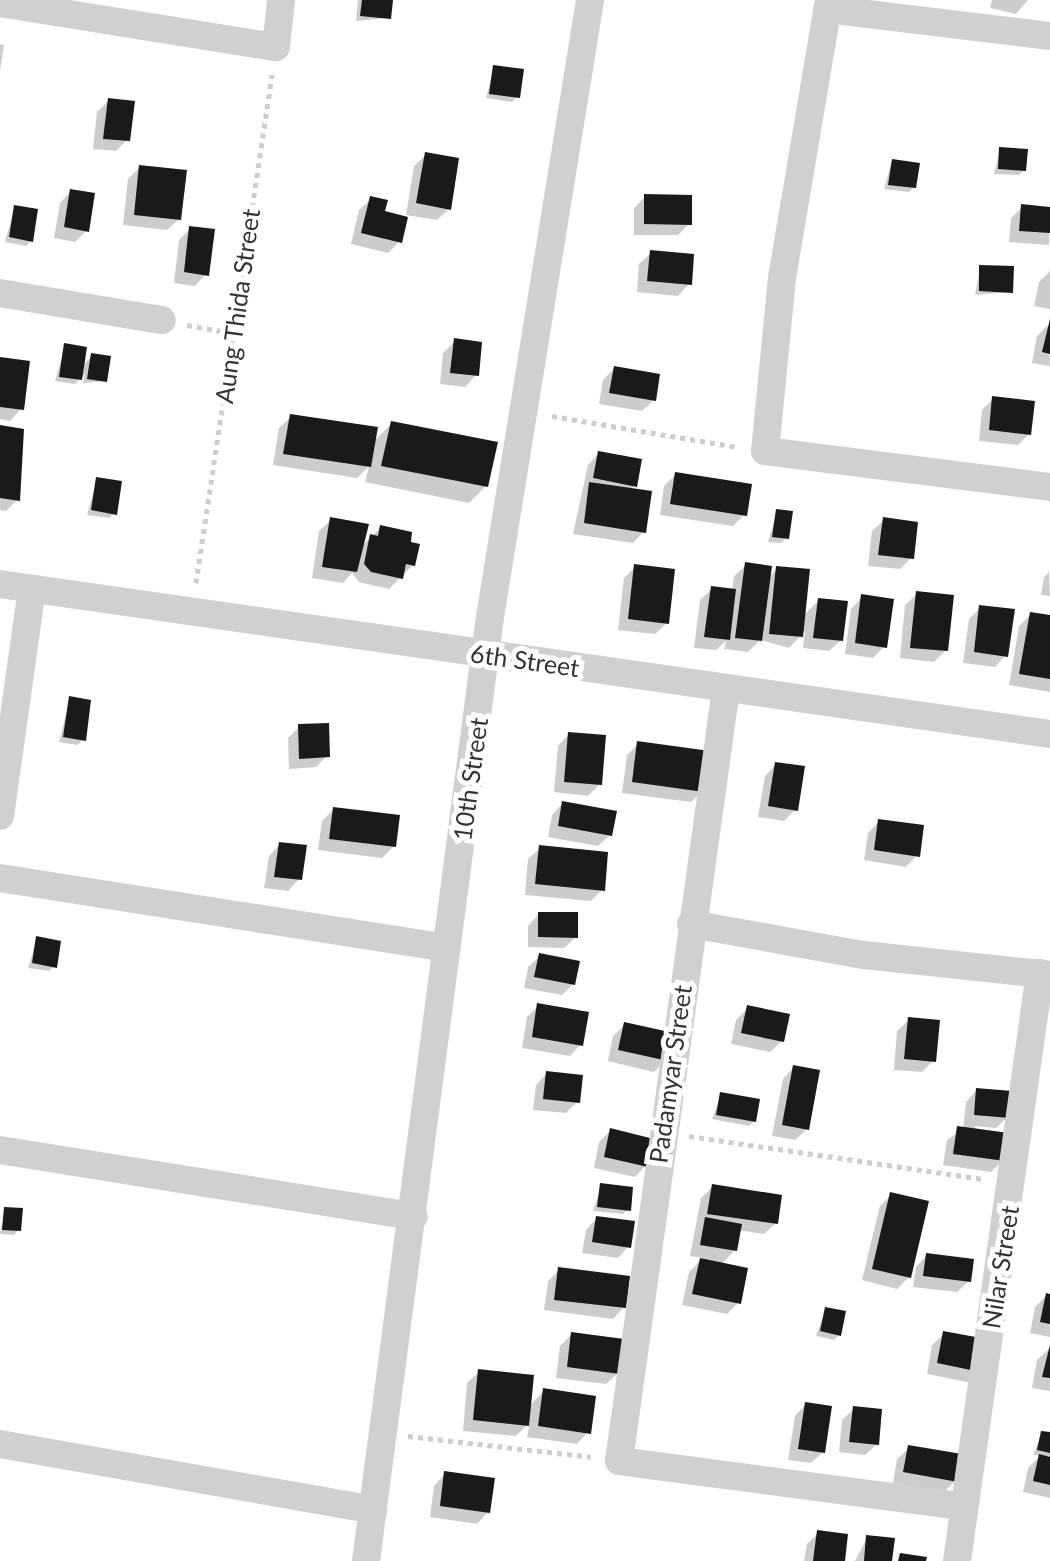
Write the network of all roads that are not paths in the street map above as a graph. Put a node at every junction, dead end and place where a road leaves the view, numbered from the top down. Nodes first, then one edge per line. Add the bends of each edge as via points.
1 (280, 0) edge
2 (590, 0) edge
3 (0, 4) edge
4 (828, 5) edge
5 (1050, 36) edge
6 (0, 294) edge
7 (162, 320) road end
8 (1050, 487) edge
9 (0, 584) edge
10 (32, 589) junction
11 (488, 654) junction
12 (726, 689) junction
13 (1050, 734) edge
14 (0, 816) edge
15 (0, 878) edge
16 (691, 924) junction
17 (446, 948) junction
18 (1045, 974) edge
19 (0, 1150) edge
20 (414, 1216) junction
21 (0, 1444) edge
22 (964, 1506) junction
23 (373, 1510) junction
24 (366, 1561) edge
25 (957, 1561) edge

1 - 3 street via 276,47
2 - 11 street, 10th Street
4 - 5 street
4 - 8 street via 782,278 765,451
6 - 7 street
9 - 10 street, 6th Street
10 - 11 street, 6th Street
10 - 14 street
11 - 12 street, 6th Street
11 - 17 street, 10th Street
12 - 13 street, 6th Street
12 - 16 street, Padamyar Street
15 - 17 street
16 - 18 street via 864,954
16 - 22 street, Padamyar Street via 618,1461
17 - 20 street, 10th Street
18 - 22 street, Nilar Street
19 - 20 street
20 - 23 street, 10th Street
21 - 23 street
22 - 25 street, Nilar Street
23 - 24 street, 10th Street

